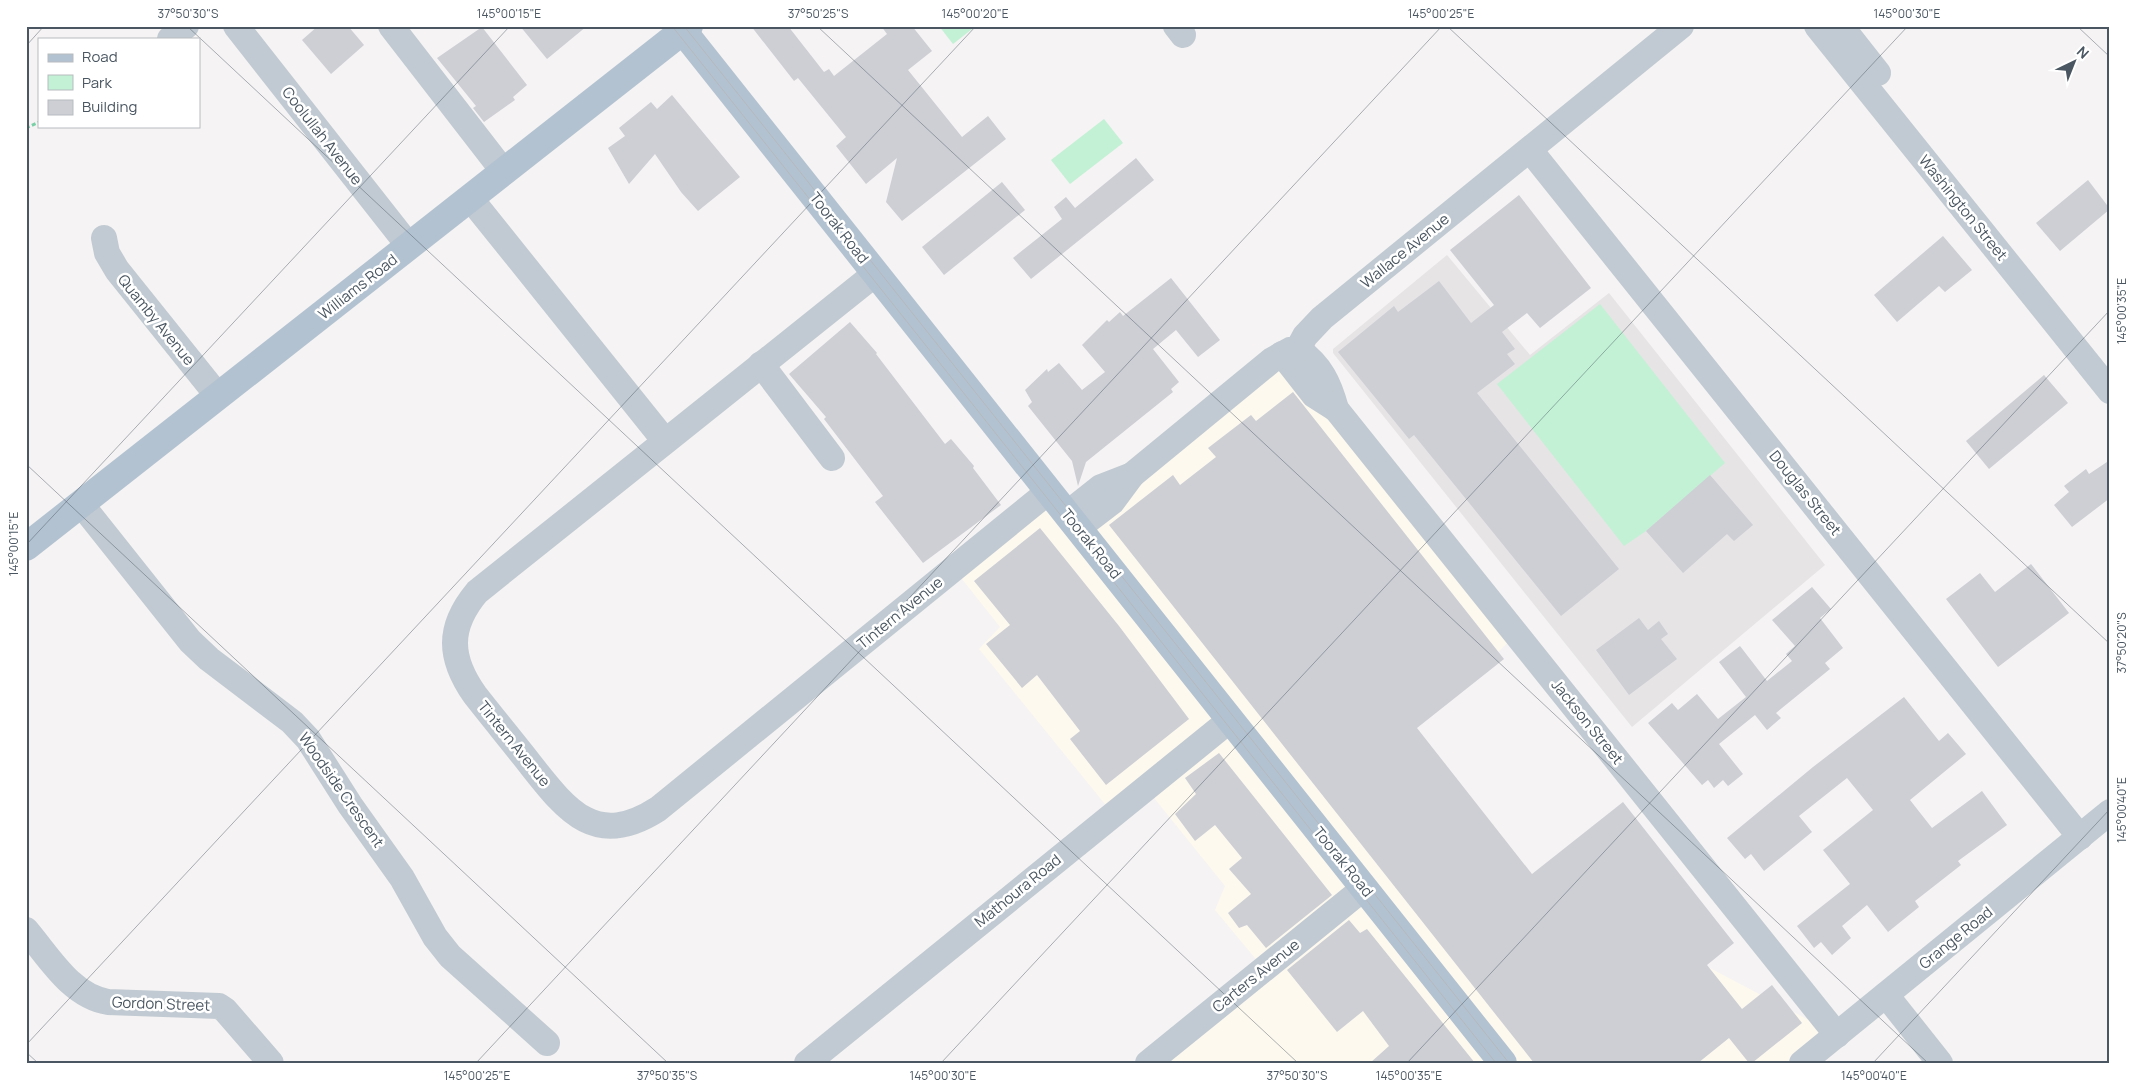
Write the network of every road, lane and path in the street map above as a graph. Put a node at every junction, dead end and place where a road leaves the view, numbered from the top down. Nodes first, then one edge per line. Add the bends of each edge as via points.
1 (186, 26) edge
2 (236, 26) edge
3 (391, 26) edge
4 (1681, 26) edge
5 (1817, 26) edge
6 (1841, 26) edge
7 (683, 28) edge
8 (171, 38) edge
9 (38, 122) edge
10 (26, 128) edge
11 (1530, 150) junction
12 (504, 172) junction
13 (470, 198) junction
14 (104, 238) dead end
15 (409, 246) junction
16 (876, 274) junction
17 (1290, 352) junction
18 (761, 364) junction
19 (2110, 364) edge
20 (2110, 391) edge
21 (218, 396) junction
22 (665, 441) junction
23 (832, 458) dead end
24 (1048, 492) junction
25 (81, 504) junction
26 (1073, 521) junction
27 (26, 547) edge
28 (1230, 720) junction
29 (2110, 812) edge
30 (2080, 837) junction
31 (1364, 888) junction
32 (26, 930) edge
33 (1886, 996) junction
34 (1837, 1035) junction
35 (547, 1043) dead end
36 (1496, 1060) edge
37 (271, 1063) edge
38 (807, 1063) edge
39 (1148, 1063) edge
40 (1802, 1063) edge
41 (1940, 1063) edge

1 - 8 street
2 - 15 street, Coolullah Avenue
3 - 12 street
4 - 11 street, Wallace Avenue
5 - 20 street, Washington Street
6 - 19 street, Washington Street
7 - 12 main road, Williams Road
7 - 16 main road, Toorak Road
9 - 10 path
11 - 17 street, Wallace Avenue via 1322,318
11 - 30 street, Douglas Street
12 - 13 main road, Williams Road
13 - 15 main road, Williams Road
13 - 22 street
14 - 21 street, Quamby Avenue via 107,253 117,270
15 - 21 main road, Williams Road
16 - 18 street, Tintern Avenue
16 - 24 main road, Toorak Road
17 - 26 street, Wallace Avenue via 1132,475 1101,487
17 - 34 street, Jackson Street via 1314,395 1336,410
18 - 22 street, Tintern Avenue
18 - 23 street
21 - 25 main road, Williams Road
22 - 24 street, Tintern Avenue via 477,592 465,606 455,635 458,664 475,695 566,808 599,824 632,824 658,809
24 - 26 main road, Toorak Road
25 - 27 main road, Williams Road
25 - 35 street, Woodside Crescent via 190,641 292,722 308,739 402,878 450,956
26 - 28 main road, Toorak Road
28 - 31 main road, Toorak Road
28 - 38 street, Mathoura Road
29 - 30 street, Grange Road
30 - 33 street, Grange Road
31 - 36 main road, Toorak Road
31 - 39 street, Carters Avenue
32 - 37 street, Gordon Street via 85,995 108,1002 219,1006
33 - 34 street, Grange Road
33 - 41 street
34 - 40 street, Grange Road

